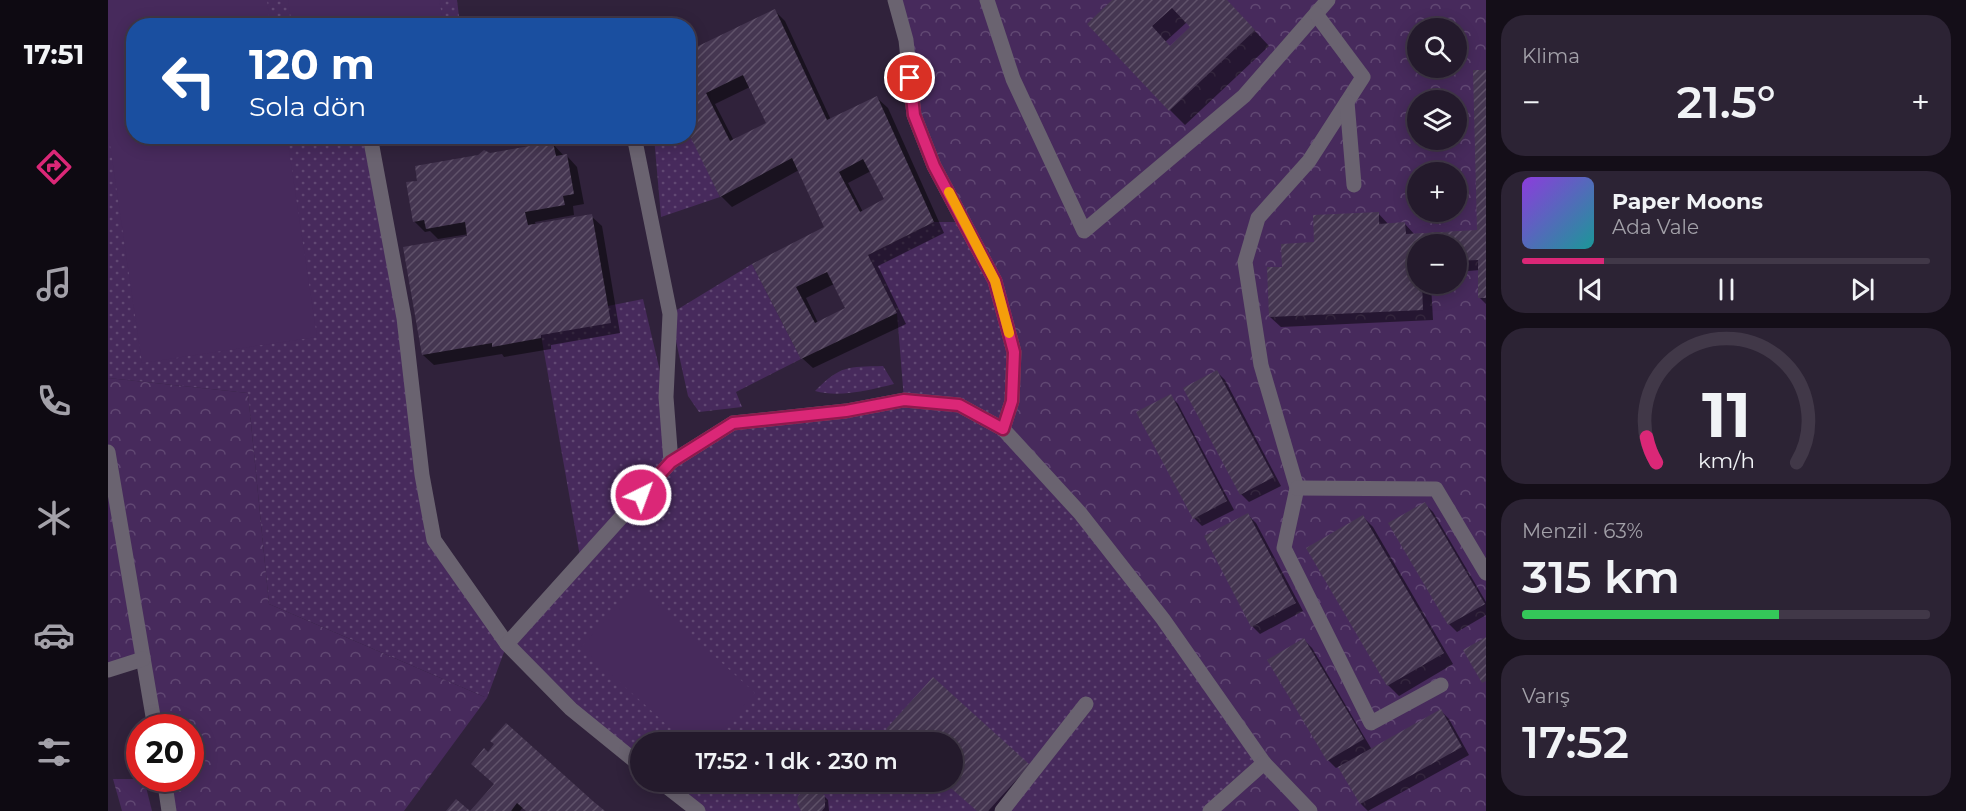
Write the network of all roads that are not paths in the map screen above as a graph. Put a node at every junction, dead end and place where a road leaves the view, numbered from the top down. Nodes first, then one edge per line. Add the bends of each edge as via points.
1 (895, 0) edge
2 (987, 0) edge
3 (1328, 0) edge
4 (1316, 14) junction
5 (1347, 102) junction
6 (371, 144) edge
7 (636, 144) edge
8 (1354, 185) dead end
9 (1003, 429) junction
10 (108, 452) edge
11 (671, 462) junction
12 (1297, 488) junction
13 (1486, 573) edge
14 (507, 644) junction
15 (143, 659) junction
16 (108, 670) edge
17 (1441, 685) dead end
18 (1086, 704) dead end
19 (153, 714) edge
20 (630, 757) edge
21 (1264, 763) junction
22 (166, 792) edge
23 (674, 792) edge
24 (169, 811) edge
25 (698, 811) edge
26 (1002, 811) edge
27 (1210, 811) edge
28 (1310, 811) edge

1 - 9 lane via 906,40 914,115 934,166 995,281 1014,352 1012,401
2 - 4 lane via 1013,79 1084,231 1244,96
3 - 4 lane
4 - 5 lane via 1363,77
5 - 8 lane
5 - 12 lane via 1309,161 1258,218 1245,262 1261,365
6 - 14 lane via 404,318 422,475 434,540
7 - 11 lane via 670,314 666,397
9 - 11 lane via 959,405 904,400 846,411 733,423
9 - 21 lane via 1080,513 1163,619
10 - 15 lane
11 - 14 lane
12 - 13 lane via 1436,489
12 - 17 lane via 1284,548 1371,723
14 - 20 lane via 571,709
15 - 16 lane
15 - 19 lane
18 - 26 lane
21 - 27 lane
21 - 28 lane
22 - 24 lane
23 - 25 lane

